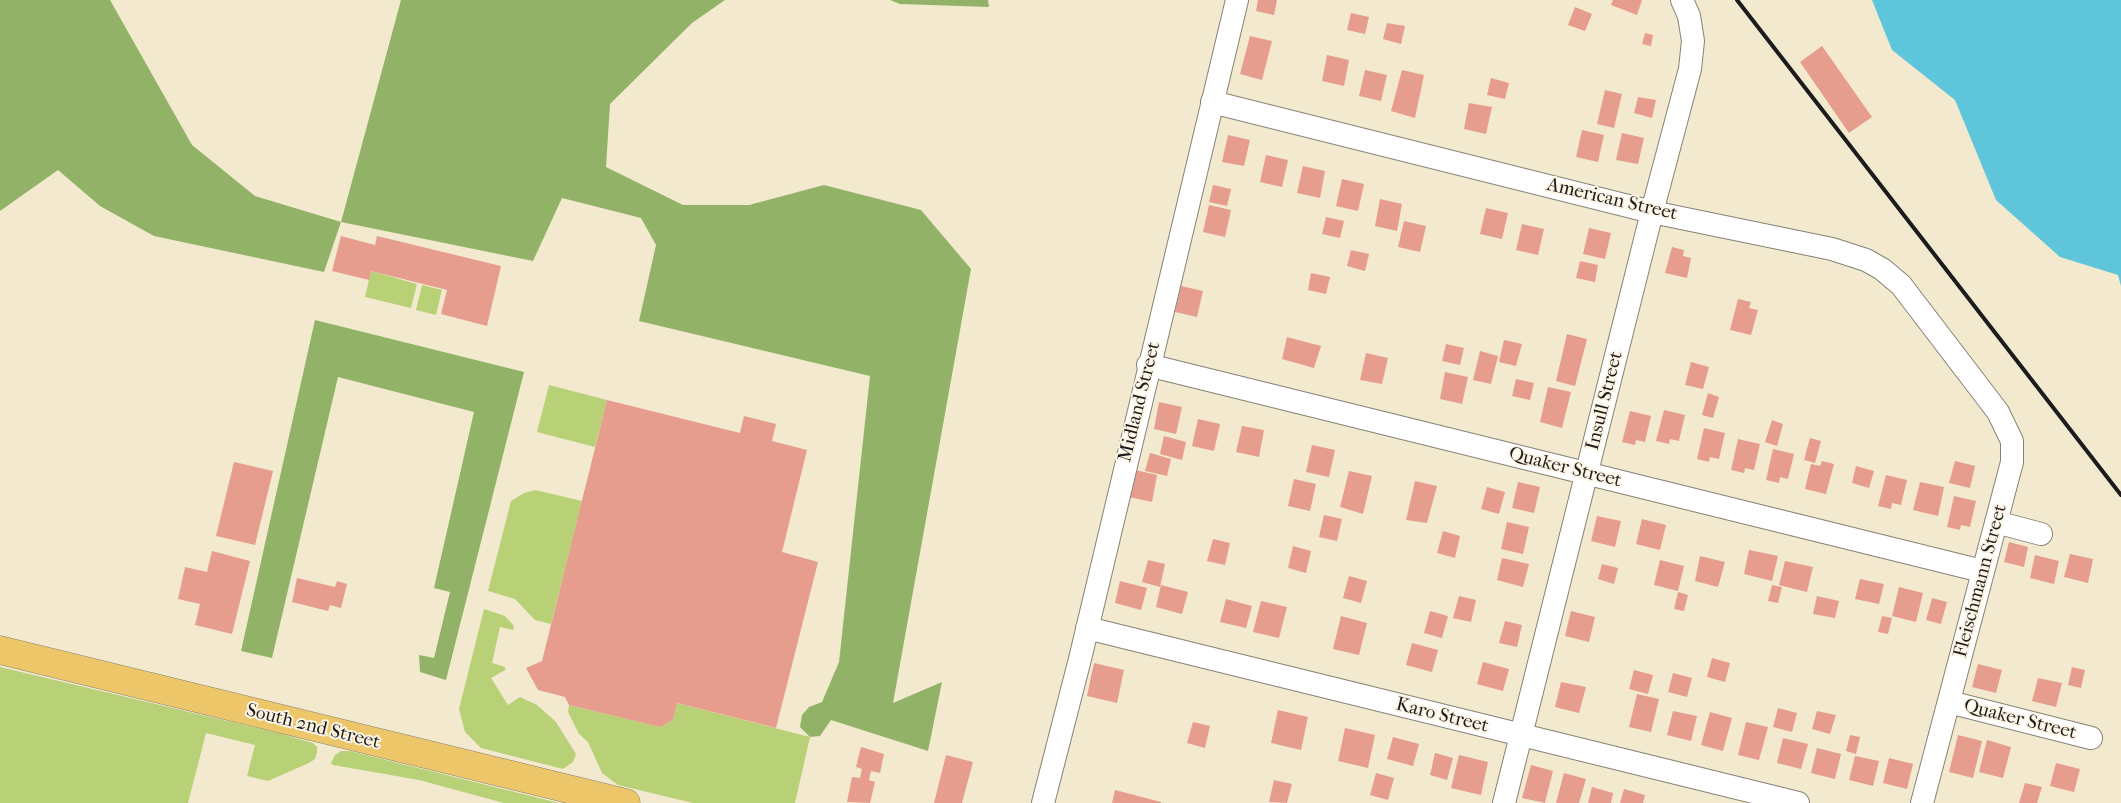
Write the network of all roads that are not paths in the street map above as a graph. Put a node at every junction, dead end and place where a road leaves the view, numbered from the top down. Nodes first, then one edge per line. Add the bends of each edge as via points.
1 (1236, 0) edge
2 (1682, 0) edge
3 (1212, 102) junction
4 (1652, 212) junction
5 (1148, 365) junction
6 (1966, 369) joint
7 (1586, 474) junction
8 (1996, 522) junction
9 (2041, 534) dead end
10 (1982, 571) junction
11 (1087, 628) junction
12 (0, 650) edge
13 (1949, 702) junction
14 (1520, 736) junction
15 (2091, 738) dead end
16 (626, 803) edge
17 (1043, 803) edge
18 (1504, 803) edge
19 (1798, 803) edge
20 (1922, 803) edge

1 - 3 street, Midland Street
2 - 4 street, Insull Street via 1689,16 1693,55
3 - 4 street, American Street
3 - 5 street, Midland Street
4 - 6 street, American Street via 1824,247 1866,260 1901,285
4 - 7 street, Insull Street
5 - 7 street, Quaker Street
5 - 11 street, Midland Street
6 - 8 street, Fleischmann Street via 1998,412 2012,441 2012,462
7 - 10 street, Quaker Street
7 - 14 street, Insull Street
8 - 9 street
8 - 10 street, Fleischmann Street
10 - 13 street, Fleischmann Street
11 - 14 street, Karo Street
11 - 17 street, Midland Street
12 - 16 main road, South 2nd Street
13 - 15 street, Quaker Street
13 - 20 street, Fleischmann Street
14 - 18 street, Insull Street
14 - 19 street, Karo Street

